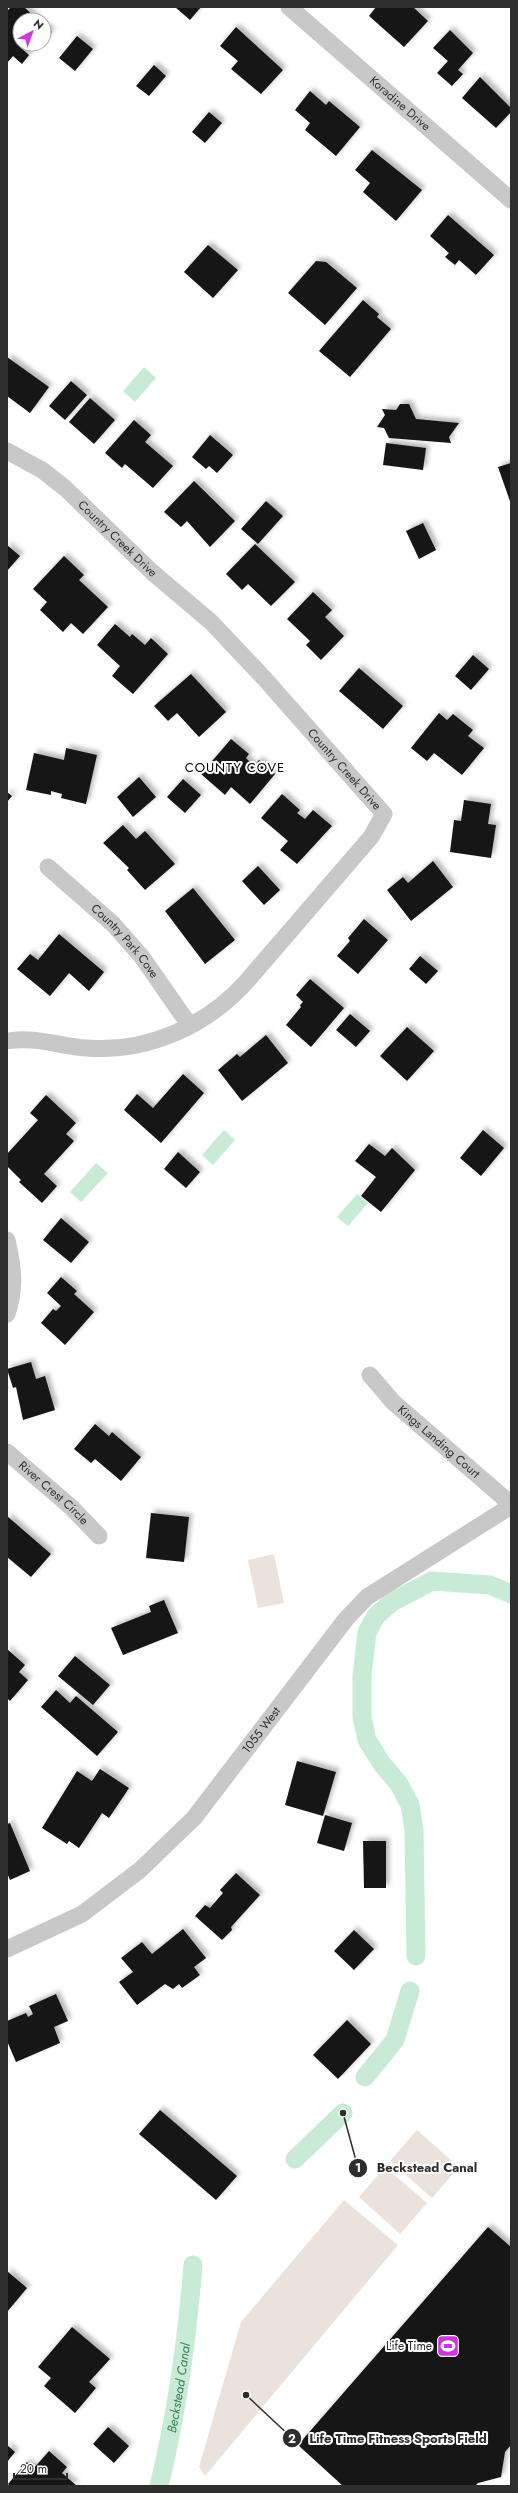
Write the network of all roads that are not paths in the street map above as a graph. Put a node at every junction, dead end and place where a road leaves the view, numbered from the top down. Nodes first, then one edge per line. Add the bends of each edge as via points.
1 (290, 7) edge
2 (511, 200) edge
3 (7, 451) edge
4 (48, 866) dead end
5 (190, 1026) junction
6 (7, 1041) edge
7 (7, 1240) edge
8 (7, 1314) edge
9 (370, 1375) dead end
10 (7, 1452) edge
11 (511, 1505) edge
12 (99, 1536) dead end
13 (7, 1949) edge

1 - 2 street, Koradine Drive
3 - 5 street, Country Creek Drive via 42,470 65,488 152,572 211,622 384,814 371,837 230,1000 211,1015
4 - 5 street, Country Park Cove via 113,924 142,957
5 - 6 street, Country Creek Drive via 163,1038 110,1048
7 - 8 street via 14,1282
9 - 11 street, Kings Landing Court via 393,1402
10 - 12 street, River Crest Circle
11 - 13 street, 1055 West via 367,1597 346,1619 194,1818 140,1870 82,1914

